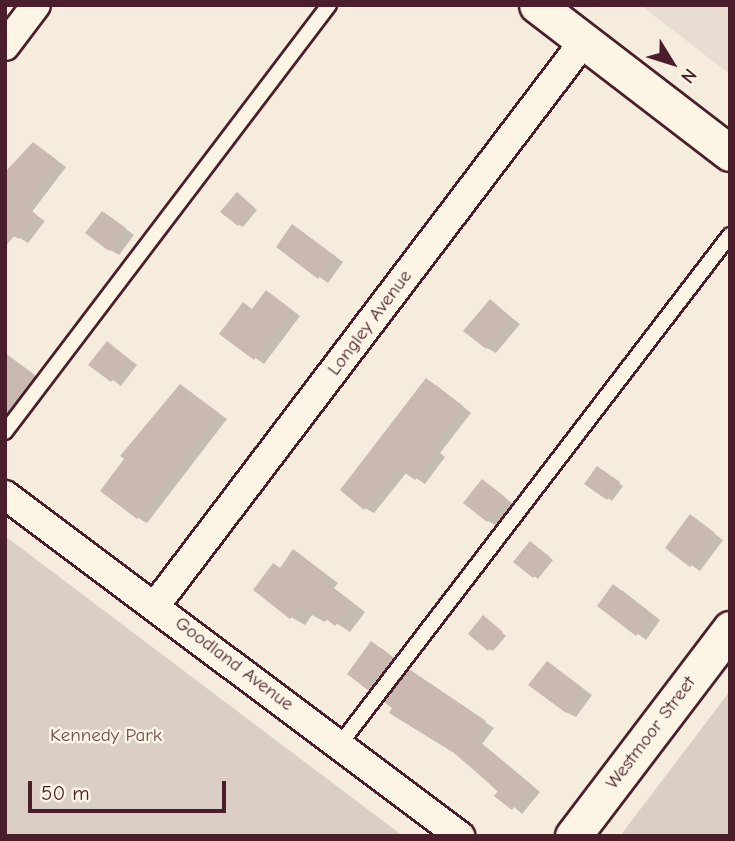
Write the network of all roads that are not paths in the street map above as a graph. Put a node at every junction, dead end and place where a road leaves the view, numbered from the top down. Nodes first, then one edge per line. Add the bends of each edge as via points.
1 (36, 5) edge
2 (329, 5) edge
3 (537, 5) edge
4 (584, 41) junction
5 (5, 46) edge
6 (730, 153) edge
7 (730, 235) edge
8 (5, 432) edge
9 (5, 495) edge
10 (156, 606) junction
11 (730, 629) edge
12 (340, 744) junction
13 (460, 836) edge
14 (573, 836) edge

1 - 5 street
2 - 8 lane
3 - 4 street
4 - 6 street
4 - 10 street, Longley Avenue
7 - 12 lane
9 - 10 street, Goodland Avenue
10 - 12 street, Goodland Avenue
11 - 14 street, Westmoor Street
12 - 13 street, Goodland Avenue

